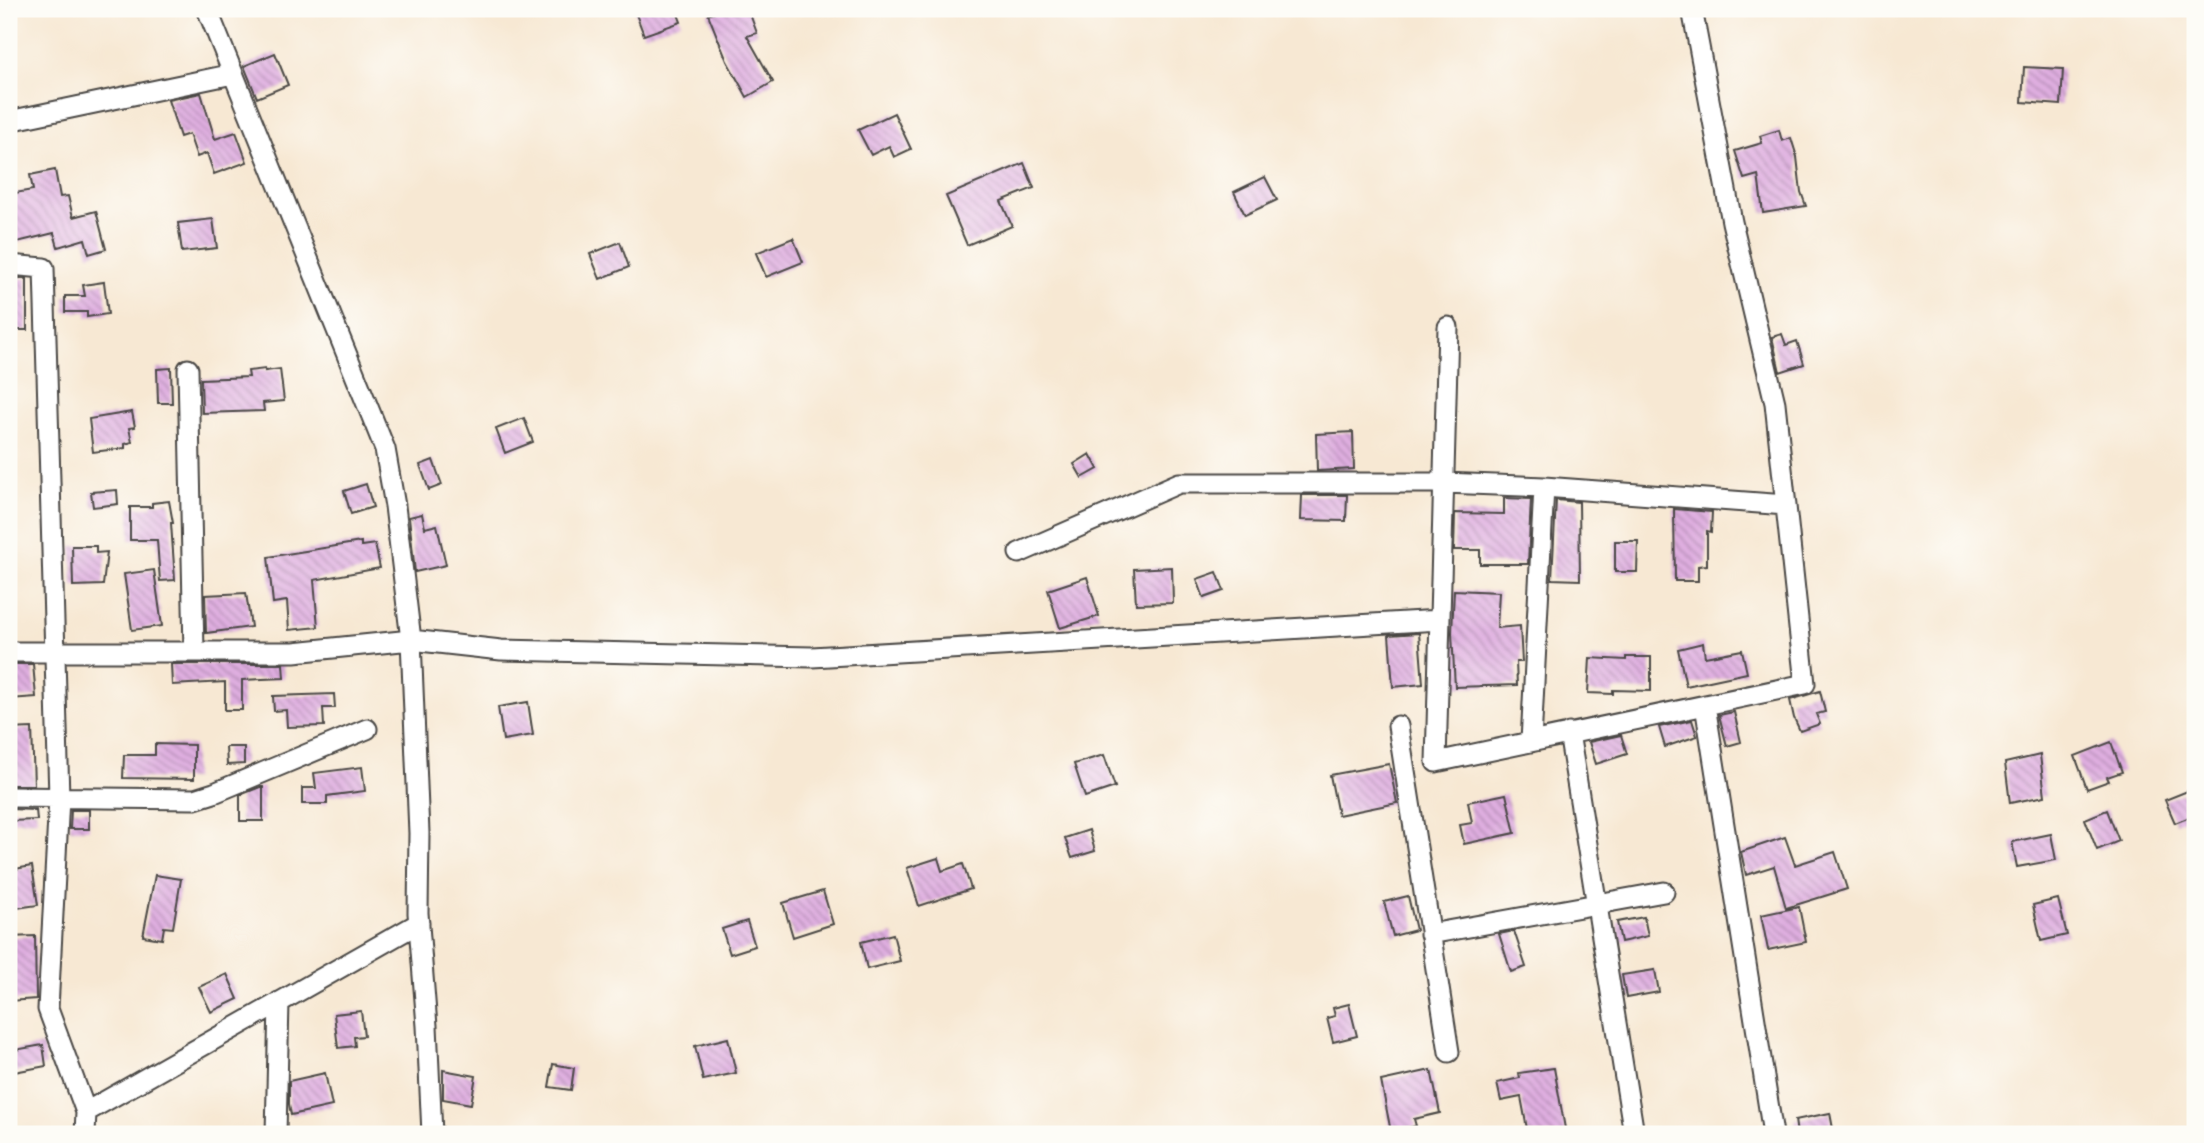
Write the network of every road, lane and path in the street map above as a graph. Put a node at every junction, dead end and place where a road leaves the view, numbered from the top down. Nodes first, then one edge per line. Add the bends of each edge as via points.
1 (207, 9) edge
2 (1692, 9) edge
3 (233, 74) junction
4 (9, 121) edge
5 (9, 265) edge
6 (1448, 327) dead end
7 (188, 369) dead end
8 (1444, 483) junction
9 (1544, 487) junction
10 (1786, 505) junction
11 (1019, 553) dead end
12 (1440, 620) junction
13 (411, 640) junction
14 (9, 652) edge
15 (56, 652) junction
16 (194, 652) junction
17 (1705, 705) junction
18 (1398, 726) dead end
19 (367, 729) dead end
20 (1569, 733) junction
21 (1531, 742) junction
22 (9, 797) edge
23 (60, 798) junction
24 (1664, 892) dead end
25 (1597, 903) junction
26 (418, 923) junction
27 (1430, 934) junction
28 (279, 1002) junction
29 (1449, 1052) dead end
30 (86, 1112) junction
31 (85, 1134) edge
32 (276, 1134) edge
33 (432, 1134) edge
34 (1634, 1134) edge
35 (1773, 1134) edge

1 - 3 street
2 - 10 street via 1732,222 1774,403
3 - 4 street
3 - 13 street via 385,450
5 - 15 street via 44,268
6 - 8 street
7 - 16 street
8 - 9 street
8 - 11 street via 1179,482
8 - 12 street
9 - 10 street
9 - 21 street
10 - 17 street via 1805,684
12 - 13 street via 812,657 501,650
12 - 21 street via 1436,762
13 - 16 street via 294,652
13 - 26 street
14 - 15 street
15 - 16 street
15 - 23 street
17 - 20 street
17 - 35 street
18 - 27 street
19 - 23 street via 195,799
20 - 21 street
20 - 25 street
22 - 23 street
23 - 30 street via 48,1009
24 - 25 street
25 - 27 street
25 - 34 street
26 - 28 street
26 - 33 street
27 - 29 street
28 - 30 street
28 - 32 street
30 - 31 street

